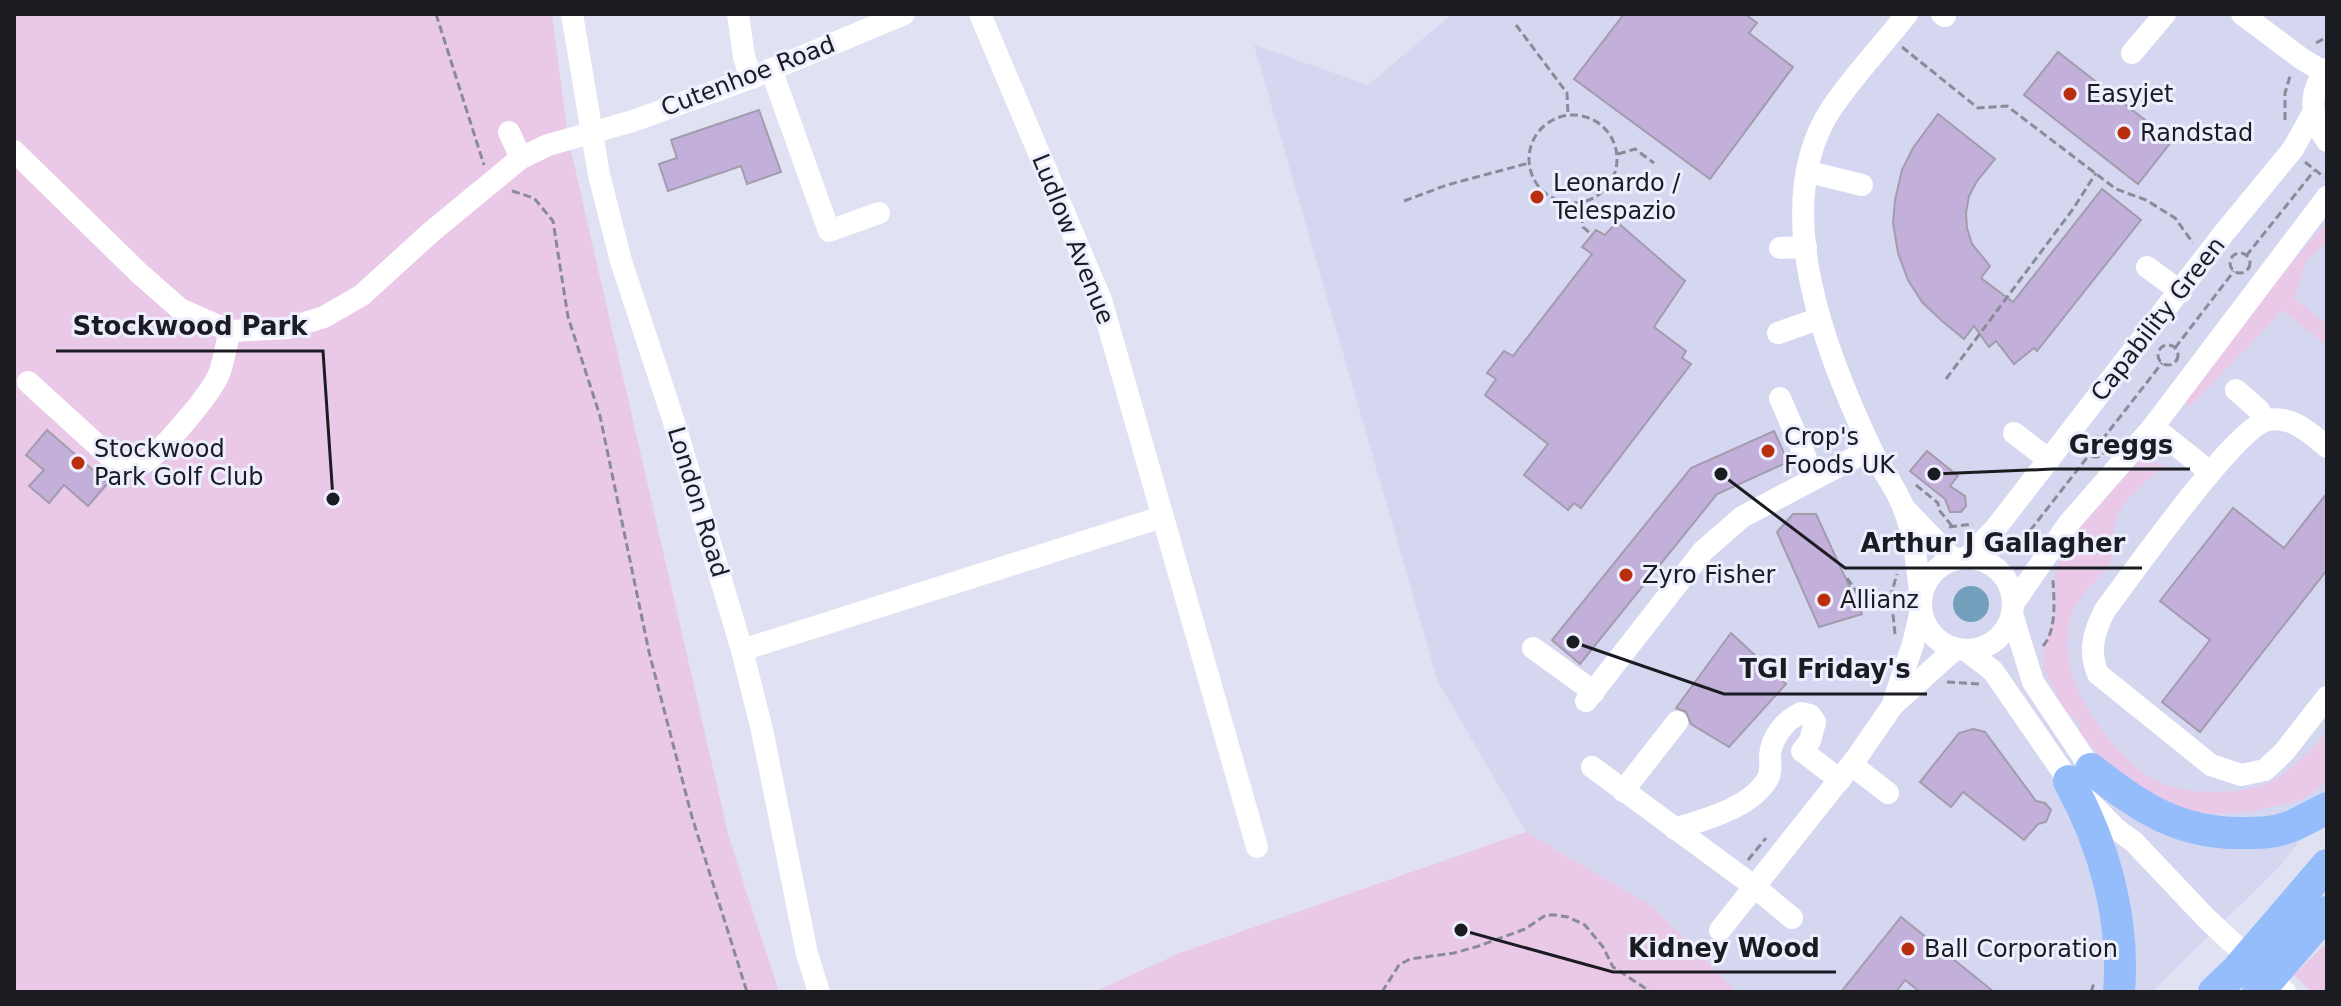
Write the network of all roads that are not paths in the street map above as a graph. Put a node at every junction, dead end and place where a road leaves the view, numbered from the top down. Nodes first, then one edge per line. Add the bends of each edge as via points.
1 (572, 14) edge
2 (738, 14) edge
3 (904, 14) edge
4 (980, 14) edge
5 (1907, 14) edge
6 (2165, 14) edge
7 (2242, 14) edge
8 (2132, 53) dead end
9 (2326, 70) edge
10 (761, 73) junction
11 (2313, 113) junction
12 (590, 131) junction
13 (509, 132) dead end
14 (2327, 141) edge
15 (14, 151) edge
16 (521, 158) junction
17 (1809, 172) junction
18 (1862, 185) dead end
19 (2327, 197) edge
20 (879, 213) dead end
21 (1806, 247) junction
22 (1780, 248) dead end
23 (2147, 267) dead end
24 (2181, 292) junction
25 (1818, 319) junction
26 (230, 331) junction
27 (1778, 333) dead end
28 (28, 382) dead end
29 (2236, 390) dead end
30 (1780, 398) dead end
31 (2263, 421) junction
32 (2153, 427) junction
33 (2014, 433) dead end
34 (2327, 447) edge
35 (1871, 449) junction
36 (2049, 460) junction
37 (2210, 472) junction
38 (1814, 477) junction
39 (1904, 508) junction
40 (1162, 517) junction
41 (1960, 559) junction
42 (1921, 604) junction
43 (2013, 609) junction
44 (1533, 648) dead end
45 (742, 650) junction
46 (1960, 650) junction
47 (2327, 697) edge
48 (1893, 705) junction
49 (1677, 722) dead end
50 (1802, 751) junction
51 (1592, 767) dead end
52 (1771, 771) junction
53 (1846, 772) junction
54 (2080, 775) junction
55 (1623, 791) junction
56 (1888, 793) dead end
57 (2327, 808) edge
58 (1675, 829) junction
59 (1257, 847) dead end
60 (2327, 865) edge
61 (1755, 887) junction
62 (2327, 912) edge
63 (1792, 918) dead end
64 (1720, 930) dead end
65 (819, 992) edge
66 (2119, 992) edge
67 (2214, 992) edge
68 (2258, 992) edge
69 (2285, 992) edge

1 - 12 street, London Road
2 - 10 street via 744,57
3 - 10 street, Cutenhoe Road
4 - 40 street, Ludlow Avenue via 1101,300
5 - 17 street via 1830,110
6 - 8 street
7 - 9 street via 2302,59
9 - 11 street, Capability Green via 2313,98
10 - 12 street, Cutenhoe Road via 633,121
10 - 20 street via 829,231
11 - 14 street
11 - 24 street, Capability Green via 2293,149
12 - 16 street, Cutenhoe Road
12 - 45 street, London Road via 621,261
13 - 16 street
15 - 26 street via 180,309
16 - 26 street, Cutenhoe Road via 362,295 324,317 288,328
17 - 18 street
17 - 21 street
19 - 32 street
21 - 22 street
21 - 25 street
23 - 24 street
24 - 36 street, Capability Green
25 - 27 street
25 - 35 street
26 - 28 street via 219,374 201,401 160,448 132,468 118,464
29 - 31 street via 2259,410
30 - 38 street
31 - 34 street via 2288,420
31 - 37 street
32 - 37 street
32 - 43 street via 2069,523
33 - 36 street
35 - 38 street
35 - 39 street
36 - 41 street, Capability Green via 1995,529
37 - 47 street via 2105,610 2093,642 2098,674 2211,765 2241,775 2265,770
38 - 44 street via 1742,517 1703,551 1590,696
39 - 41 street
39 - 42 street
40 - 45 street
40 - 59 street, Ludlow Avenue
41 - 42 street via 1932,575
41 - 43 street via 1981,560 2005,577
42 - 46 street via 1929,631
42 - 48 street
43 - 46 street via 1996,641
43 - 54 street via 2033,682
45 - 65 street, London Road
46 - 48 street
46 - 54 street via 1993,671
48 - 53 street
49 - 55 street
50 - 52 street
50 - 52 street via 1815,722 1801,713 1774,740
50 - 53 street
51 - 55 street
52 - 58 street via 1739,804
53 - 56 street
53 - 61 street
54 - 57 highway via 2180,825 2206,831 2284,829
54 - 66 highway via 2085,811 2110,883 2121,964
54 - 69 street via 2125,820 2134,842
55 - 58 street
58 - 61 street
60 - 67 highway
61 - 63 street
61 - 64 street
62 - 68 highway

